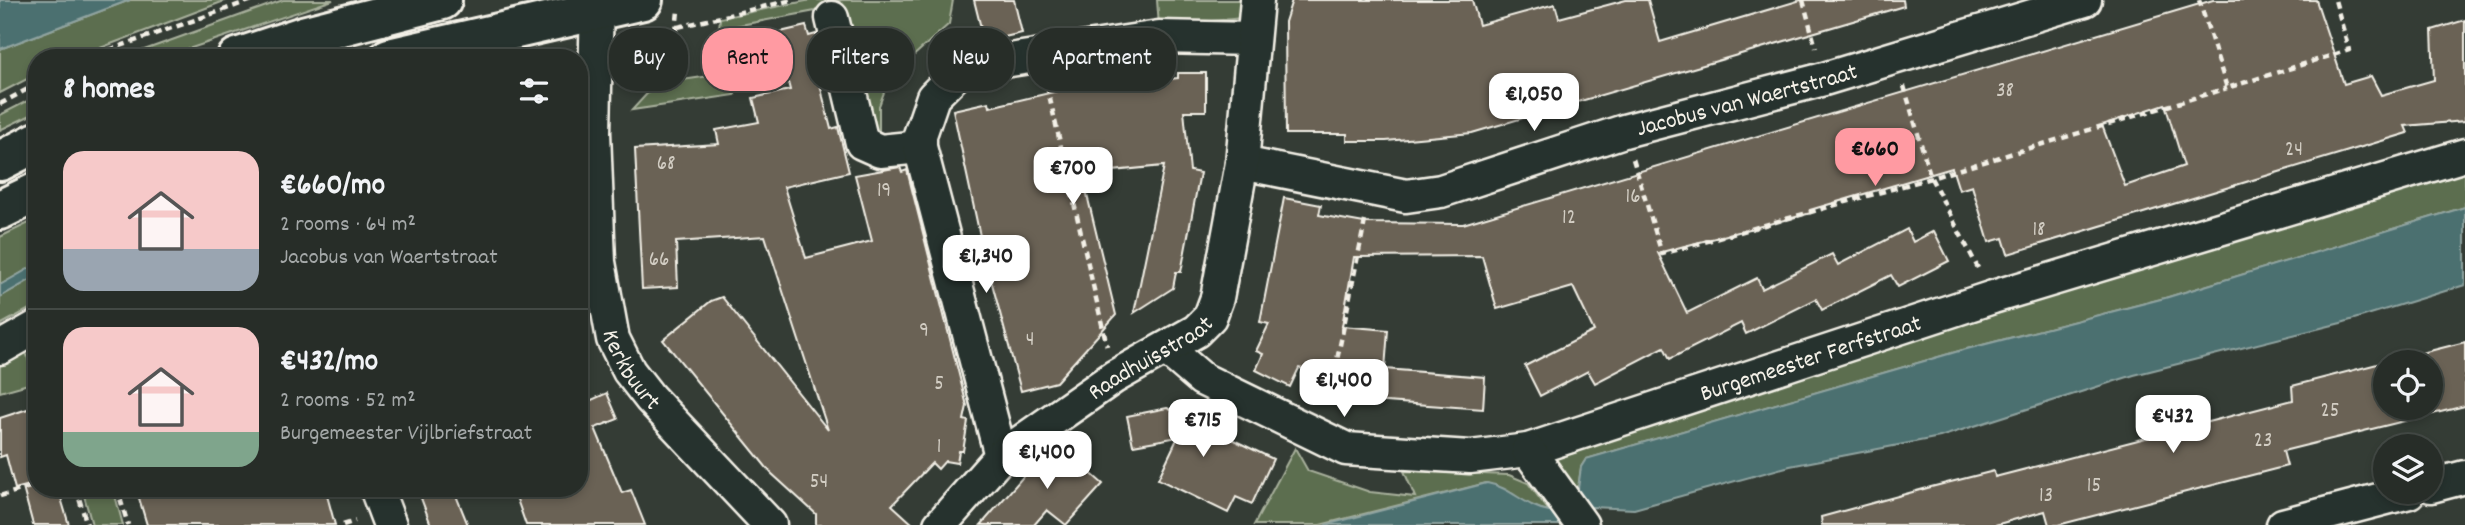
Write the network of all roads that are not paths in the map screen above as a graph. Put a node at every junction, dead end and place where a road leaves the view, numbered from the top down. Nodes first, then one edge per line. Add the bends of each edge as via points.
1 (442, 0) edge
2 (643, 0) edge
3 (1256, 0) edge
4 (2085, 0) edge
5 (597, 5) edge
6 (832, 18) dead end
7 (1253, 39) junction
8 (264, 49) edge
9 (424, 49) edge
10 (28, 147) edge
11 (920, 147) junction
12 (2465, 155) edge
13 (0, 161) edge
14 (1242, 163) junction
15 (28, 196) edge
16 (0, 210) edge
17 (28, 332) edge
18 (0, 348) edge
19 (1167, 349) junction
20 (1528, 450) junction
21 (1001, 456) junction
22 (2465, 477) edge
23 (2443, 483) edge
24 (379, 497) edge
25 (2373, 501) edge
26 (390, 525) edge
27 (770, 525) edge
28 (940, 525) edge
29 (1582, 525) edge
30 (2283, 525) edge

1 - 8 main road
2 - 5 main road
3 - 7 street, Raadhuisstraat
4 - 14 street, Jacobus van Waertstraat via 1824,79 1624,131 1441,191 1406,196
5 - 9 main road
5 - 27 street, Kerkbuurt via 594,132 599,249 613,339 629,372 650,398
6 - 11 street via 862,142 880,150
7 - 11 street via 1159,37 989,62 957,73 933,97
7 - 14 street, Raadhuisstraat
10 - 13 main road
11 - 21 street
12 - 20 street, Burgemeester Ferfstraat via 1993,297
14 - 19 street, Raadhuisstraat via 1210,317
15 - 16 main road
17 - 18 street
19 - 20 street, Burgemeester Ferfstraat via 1202,379 1346,449 1470,457
19 - 21 street, Raadhuisstraat via 1114,377
20 - 29 street
21 - 28 street, Raadhuisstraat
22 - 23 street
24 - 26 street
25 - 30 street

